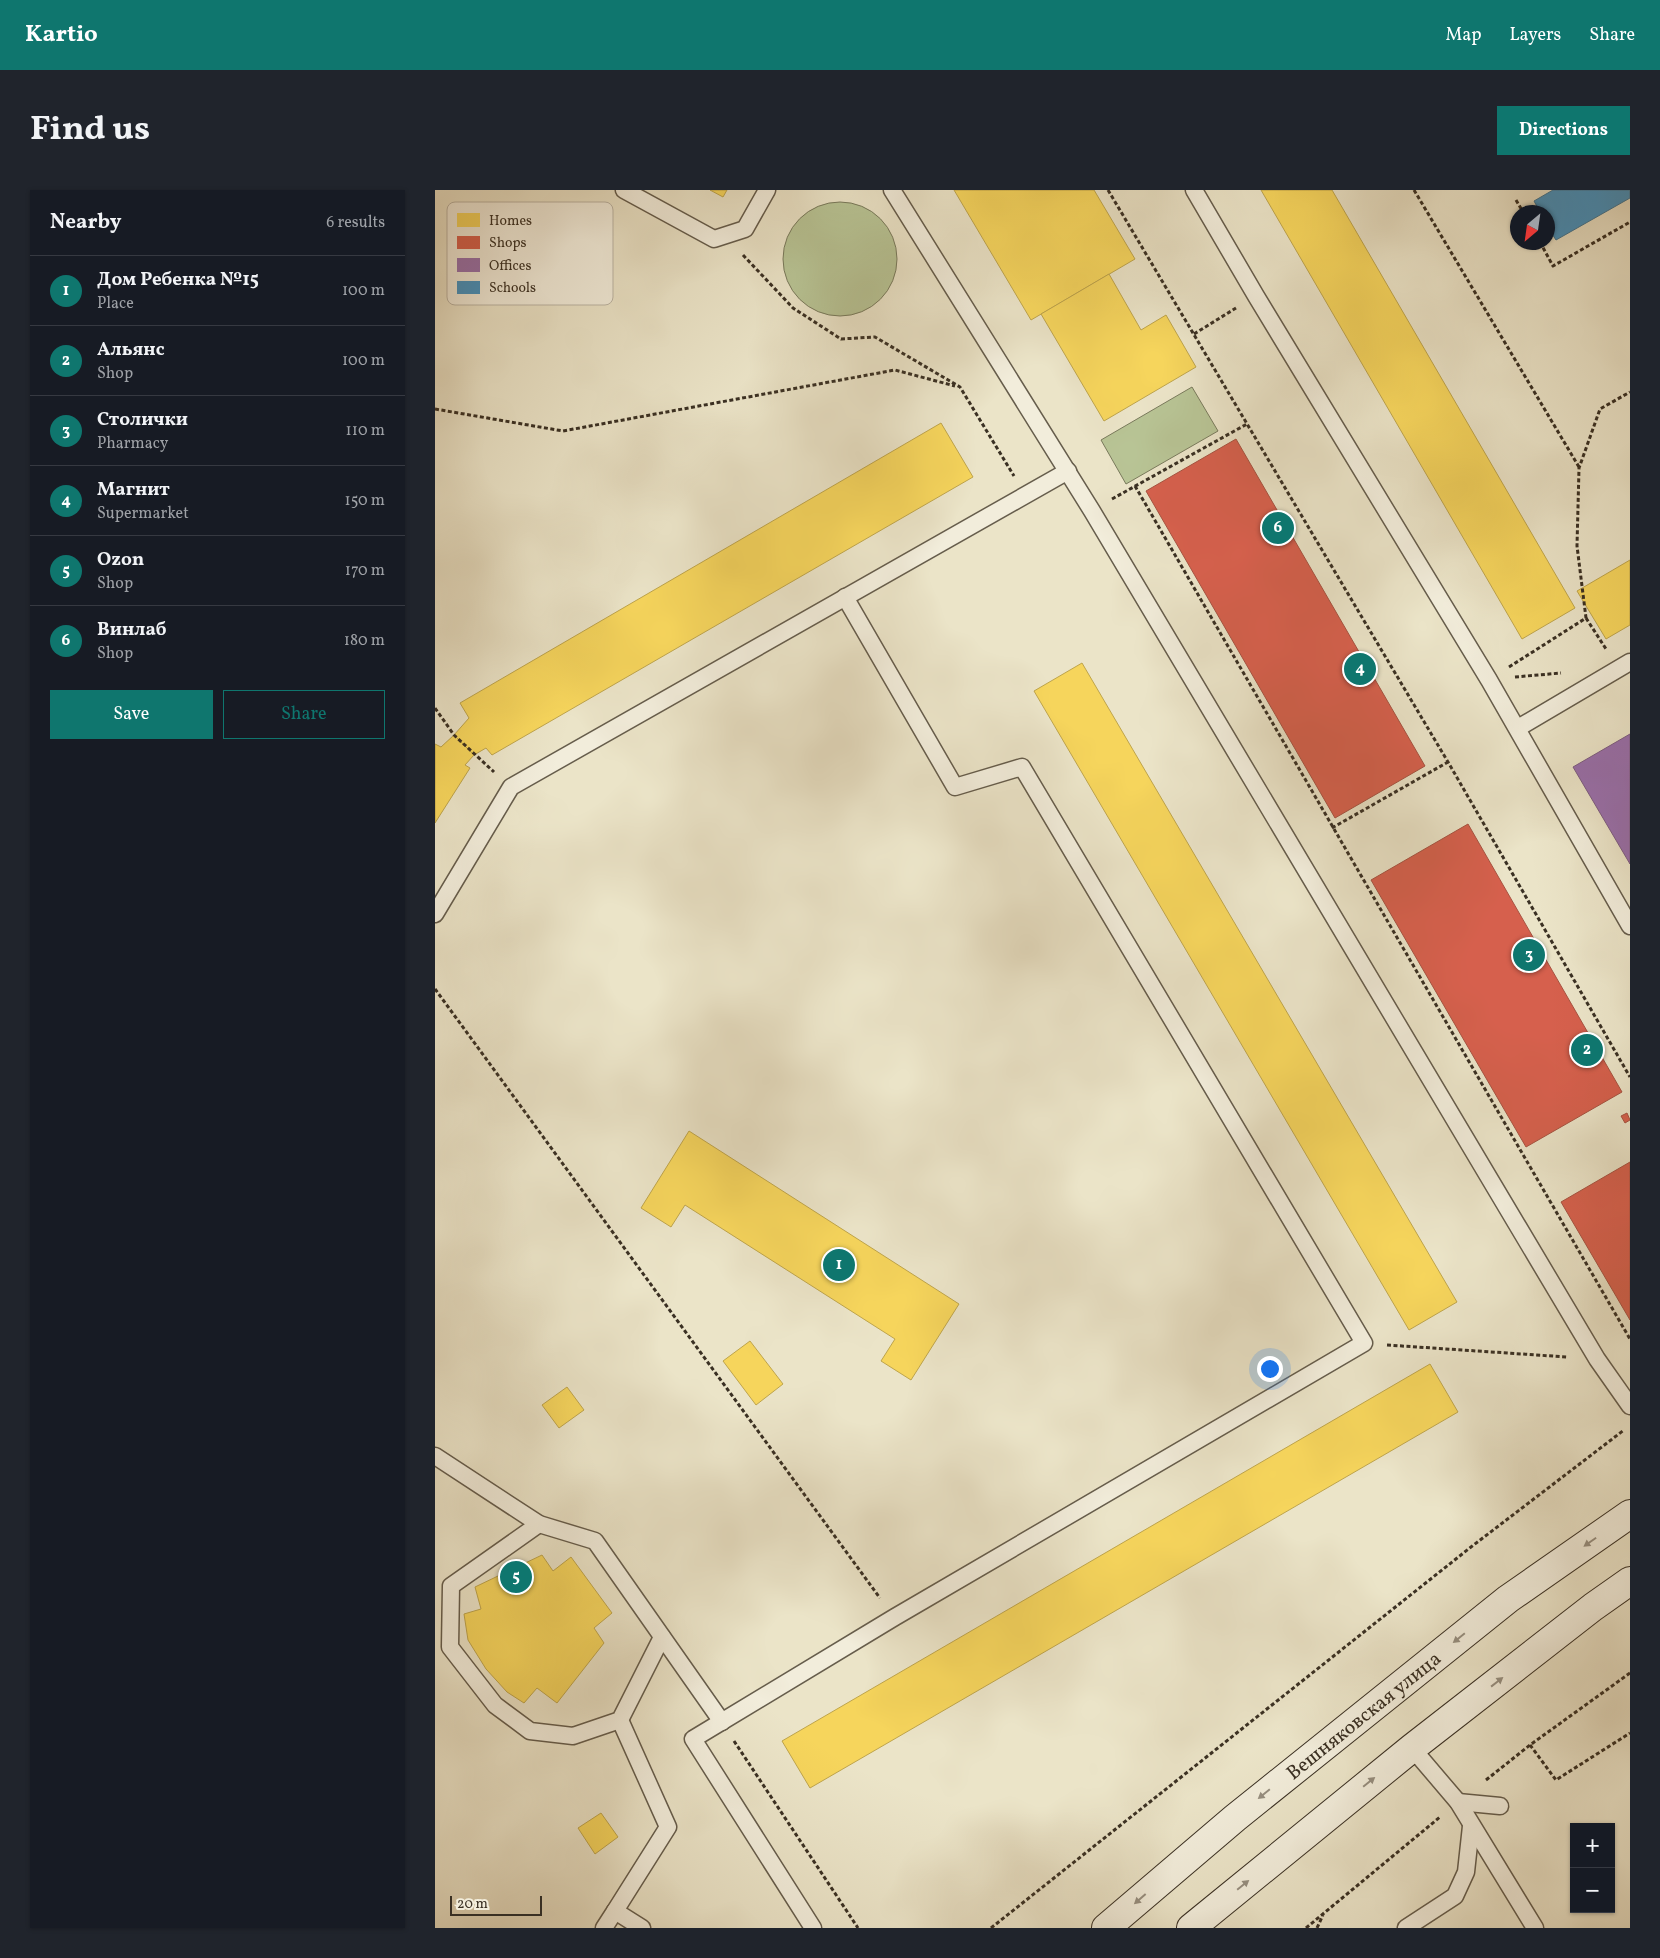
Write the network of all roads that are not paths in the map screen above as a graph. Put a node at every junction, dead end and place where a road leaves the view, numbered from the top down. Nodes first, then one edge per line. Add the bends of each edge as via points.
1 (624, 190) edge
2 (767, 190) edge
3 (892, 190) edge
4 (1194, 190) edge
5 (1068, 471) junction
6 (845, 597) junction
7 (1625, 665) edge
8 (1518, 728) junction
9 (435, 914) edge
10 (1630, 926) edge
11 (1630, 1406) edge
12 (435, 1456) edge
13 (1630, 1514) edge
14 (539, 1524) junction
15 (1630, 1581) edge
16 (662, 1637) junction
17 (619, 1720) junction
18 (722, 1722) junction
19 (1412, 1748) junction
20 (1457, 1802) junction
21 (1500, 1806) dead end
22 (1471, 1826) junction
23 (615, 1911) junction
24 (604, 1928) edge
25 (642, 1928) edge
26 (813, 1928) edge
27 (1106, 1928) edge
28 (1191, 1928) edge
29 (1406, 1928) edge
30 (1535, 1928) edge

1 - 2 lane via 714,240 745,229
3 - 5 lane
4 - 8 lane
5 - 6 lane
5 - 11 lane via 1597,1359
6 - 9 lane via 511,787
6 - 18 lane via 955,787 1022,767 1365,1343 895,1617
7 - 8 lane
8 - 10 lane
12 - 14 lane
13 -> 27 main road, Вешняковская улица via 1508,1599 1235,1818
14 - 16 lane via 595,1541
14 - 17 lane via 451,1586 450,1647 495,1705 530,1731 573,1736
19 -> 15 main road via 1593,1606
16 - 17 lane
16 - 18 lane
17 - 23 lane via 668,1827
18 - 26 lane via 693,1738
19 - 20 lane
28 -> 19 main road
20 - 21 lane
20 - 22 lane
22 - 29 lane via 1466,1872 1455,1896
22 - 30 lane
23 - 24 lane
23 - 25 lane

